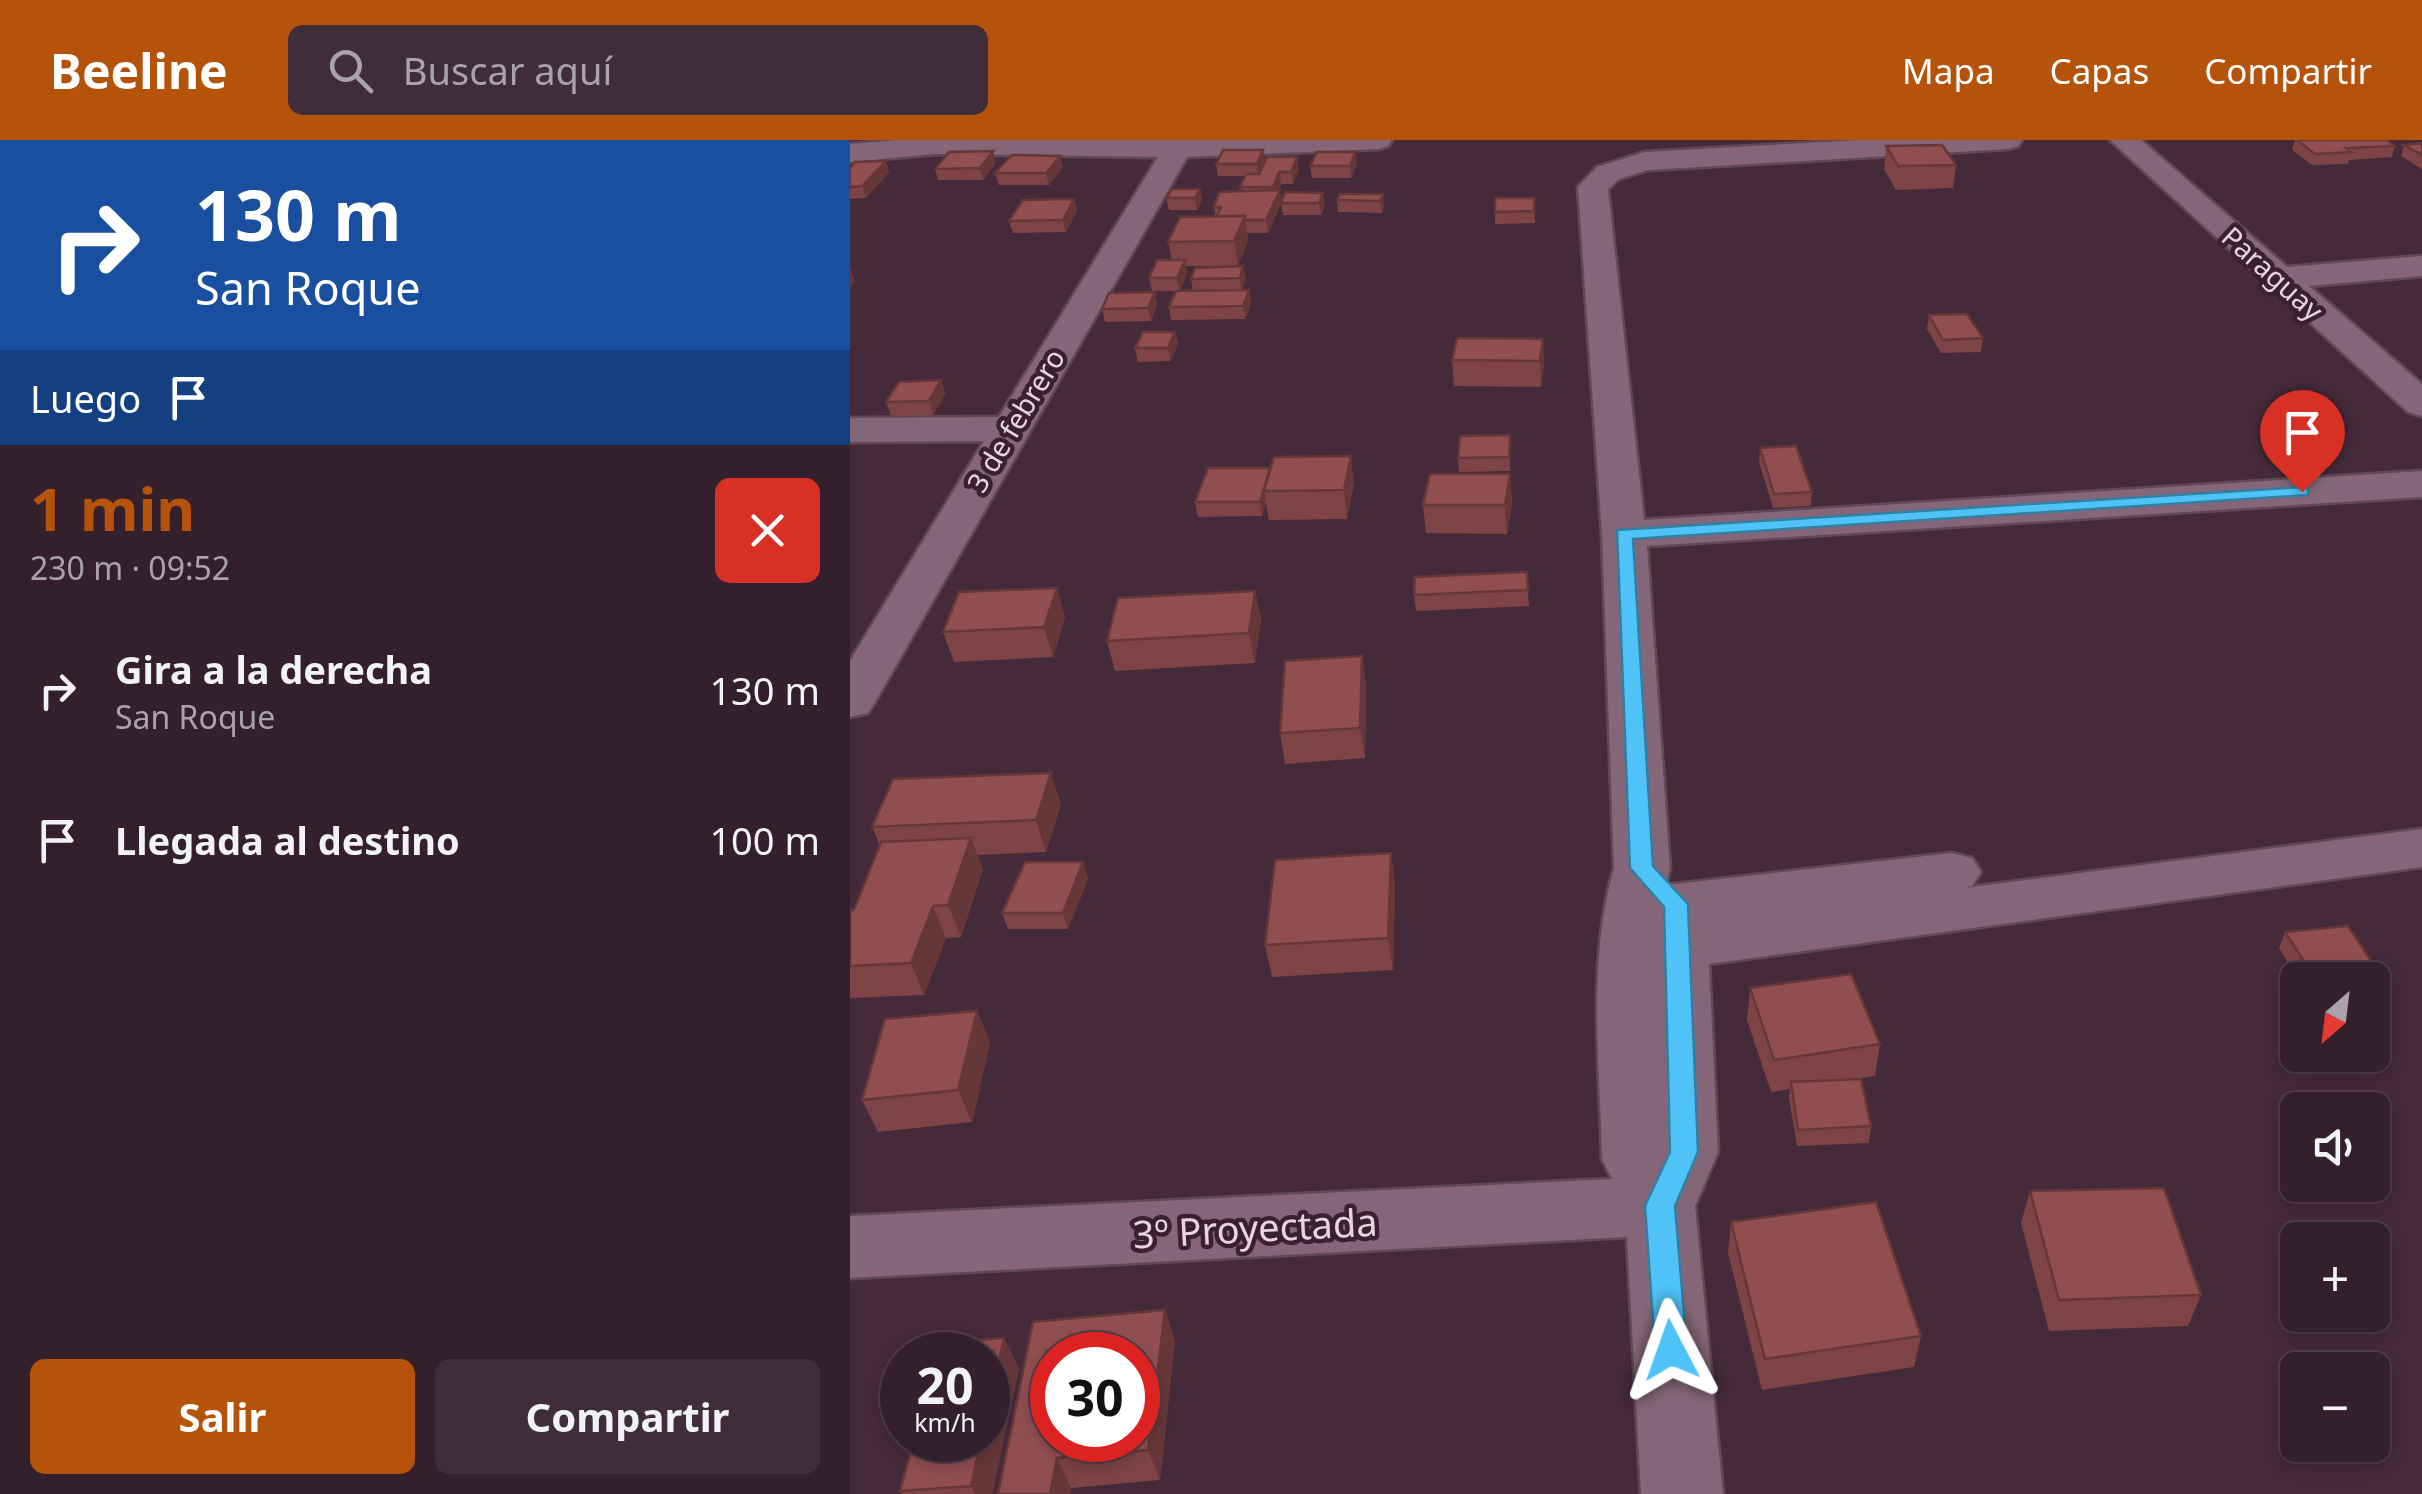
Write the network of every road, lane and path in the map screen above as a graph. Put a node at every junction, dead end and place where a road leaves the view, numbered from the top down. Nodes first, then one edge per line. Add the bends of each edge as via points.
1 (1378, 140) edge
2 (2008, 140) edge
3 (2124, 140) edge
4 (1181, 144) edge
5 (850, 152) edge
6 (2422, 266) edge
7 (2278, 278) junction
8 (2422, 404) edge
9 (1010, 429) junction
10 (850, 430) edge
11 (2422, 484) edge
12 (1624, 534) junction
13 (850, 702) edge
14 (2422, 818) edge
15 (2422, 848) edge
16 (1651, 916) junction
17 (1660, 1206) junction
18 (850, 1247) edge
19 (1682, 1494) edge

1 - 4 street
2 - 12 street via 1645,161 1608,173 1593,187
3 - 7 street, Paraguay
4 - 5 street
4 - 9 street, 3 de febrero
6 - 7 street
7 - 8 street, Paraguay
9 - 10 street
9 - 13 street, 3 de febrero
11 - 12 street
12 - 16 street
14 - 16 street
15 - 16 street
16 - 17 street via 1636,1159
17 - 18 street, 3º Proyectada
17 - 19 street

